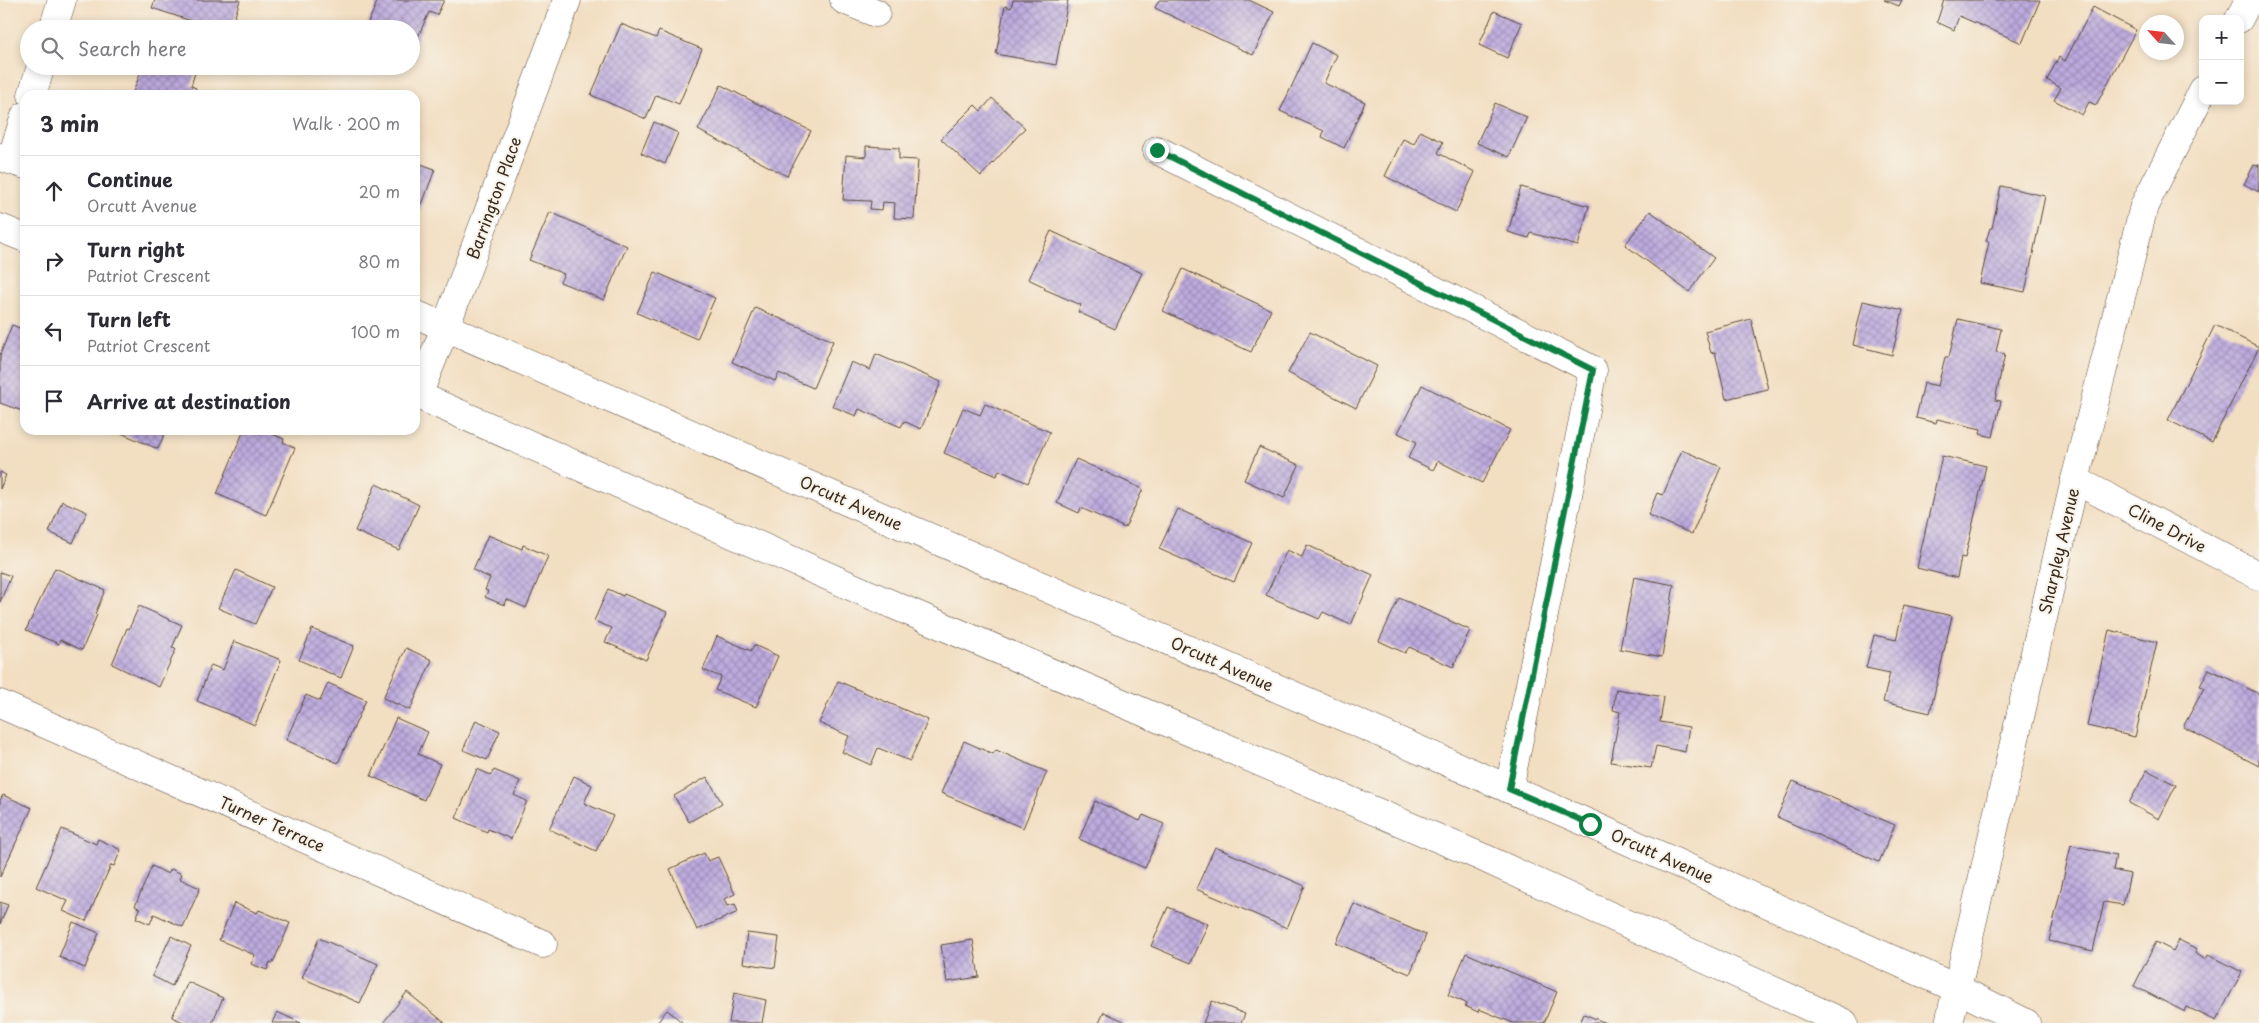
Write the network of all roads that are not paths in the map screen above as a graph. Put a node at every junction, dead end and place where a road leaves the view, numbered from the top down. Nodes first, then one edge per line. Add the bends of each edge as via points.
1 (62, 0) edge
2 (567, 0) edge
3 (844, 0) edge
4 (2249, 0) edge
5 (876, 13) dead end
6 (2241, 15) edge
7 (55, 20) edge
8 (38, 75) edge
9 (34, 90) edge
10 (2199, 98) edge
11 (20, 133) edge
12 (1157, 150) dead end
13 (12, 160) edge
14 (0, 228) edge
15 (20, 236) edge
16 (420, 316) edge
17 (446, 326) junction
18 (420, 385) edge
19 (420, 396) edge
20 (2076, 480) junction
21 (2259, 576) edge
22 (0, 704) edge
23 (1509, 789) junction
24 (543, 944) dead end
25 (1958, 989) junction
26 (1844, 1023) edge
27 (1949, 1023) edge
28 (2026, 1023) edge

1 - 7 main road
2 - 17 main road, Barrington Place
3 - 5 main road
4 - 6 main road
8 - 9 main road
10 - 20 main road, Sharpley Avenue via 2144,206
11 - 13 main road
12 - 23 main road via 1593,370
14 - 15 main road
16 - 17 main road, Orcutt Avenue
17 - 18 main road, Barrington Place
17 - 23 main road, Orcutt Avenue
19 - 26 main road via 882,600 1484,858
20 - 21 main road, Cline Drive
20 - 25 main road, Sharpley Avenue
22 - 24 main road, Turner Terrace
23 - 25 main road, Orcutt Avenue
25 - 27 main road, Sharpley Avenue
25 - 28 main road, Orcutt Avenue

